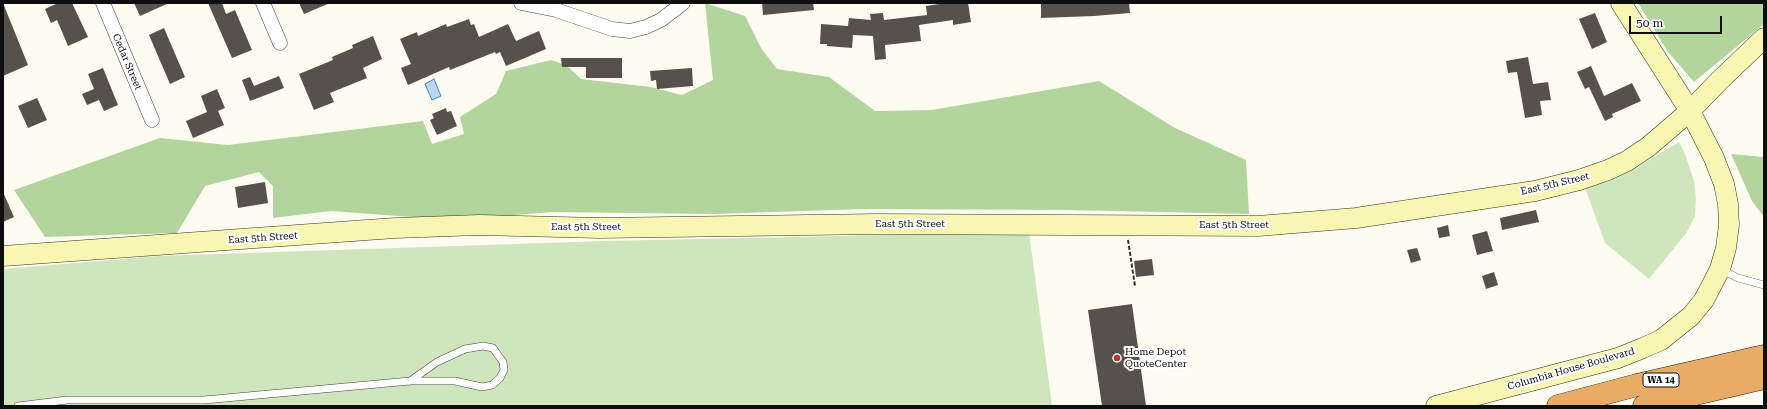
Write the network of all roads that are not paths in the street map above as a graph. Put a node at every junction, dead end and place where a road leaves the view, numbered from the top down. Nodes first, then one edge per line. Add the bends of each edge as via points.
1 (103, 3) edge
2 (263, 3) edge
3 (520, 3) edge
4 (683, 3) edge
5 (1621, 3) edge
6 (1764, 38) edge
7 (280, 43) dead end
8 (1690, 111) junction
9 (152, 120) dead end
10 (3, 256) edge
11 (1720, 269) junction
12 (1764, 285) edge
13 (1764, 356) edge
14 (1764, 378) edge
15 (410, 381) junction
16 (18, 406) edge
17 (1436, 406) edge
18 (1558, 406) edge
19 (1644, 406) edge

1 - 9 street, Cedar Street
2 - 7 street
3 - 4 street via 556,10 612,29 630,31 661,20
5 - 8 street, Columbia House Boulevard
6 - 8 street, East 5th Street
8 - 10 street, East 5th Street via 1648,147 1627,161 1578,180 1487,199 1356,218 1290,224 870,224 600,228 479,225 395,228
8 - 11 street, Columbia House Boulevard via 1714,158 1728,204 1726,248
11 - 12 lane via 1738,278
11 - 17 street, Columbia House Boulevard via 1704,300 1691,316 1661,340 1618,358
13 - 18 highway, WA 14
14 - 19 highway, WA 14
15 - 15 lane via 455,381 482,387 492,386 504,370 503,362 493,348 483,346 465,350 437,362
15 - 16 lane via 204,400 67,400

